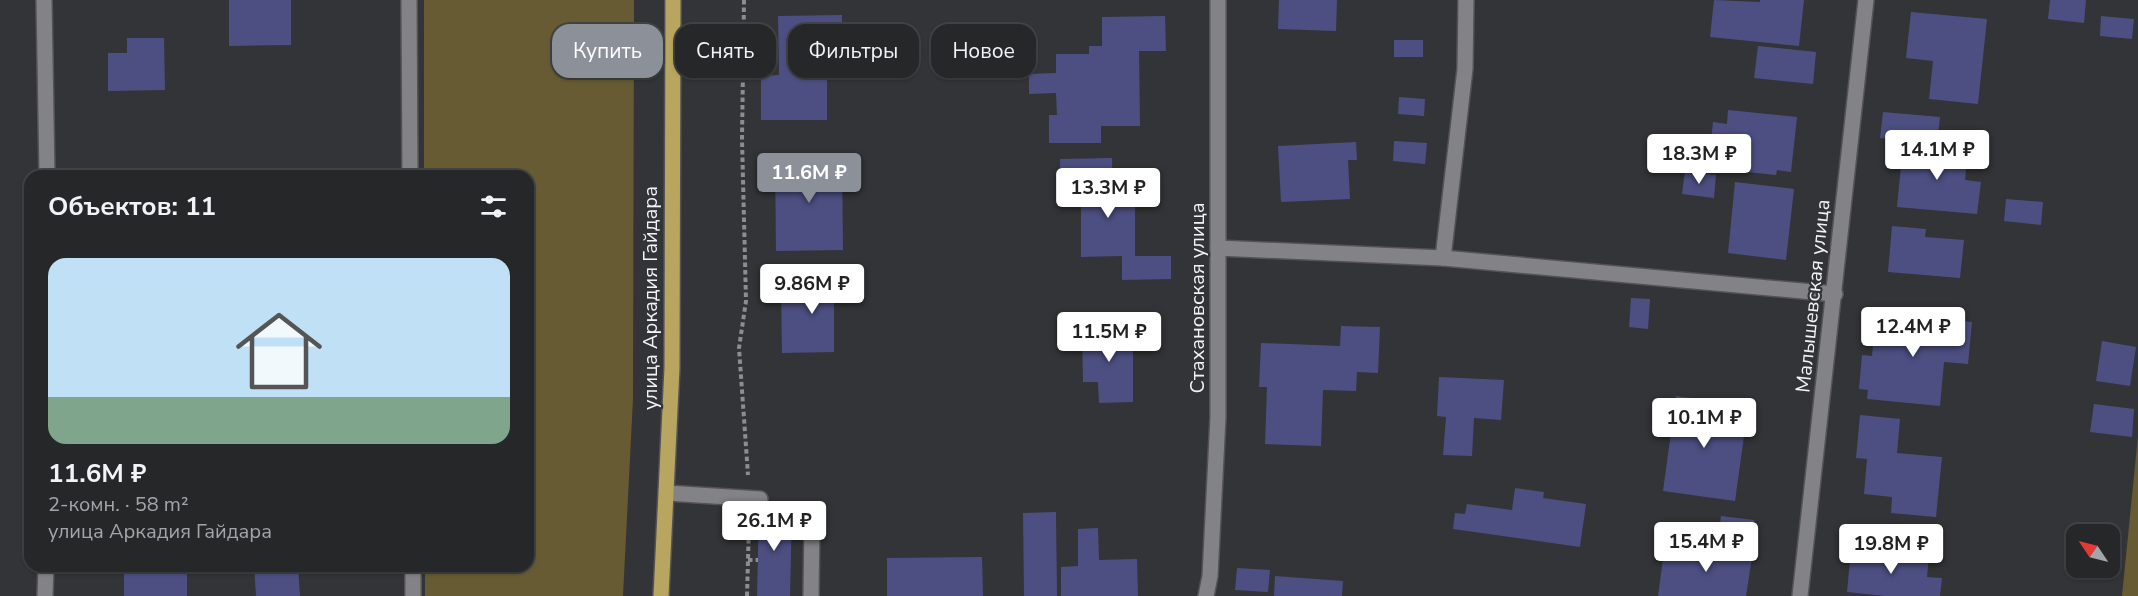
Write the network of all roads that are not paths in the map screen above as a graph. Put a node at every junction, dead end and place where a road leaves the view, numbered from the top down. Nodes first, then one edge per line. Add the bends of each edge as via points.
1 (44, 0) edge
2 (409, 0) edge
3 (673, 0) edge
4 (1218, 0) edge
5 (1466, 0) edge
6 (1866, 0) edge
7 (47, 170) edge
8 (410, 170) edge
9 (1218, 248) junction
10 (1443, 258) junction
11 (1835, 294) junction
12 (667, 493) junction
13 (760, 499) dead end
14 (812, 521) dead end
15 (46, 572) edge
16 (413, 572) edge
17 (45, 596) edge
18 (413, 596) edge
19 (661, 596) edge
20 (812, 596) edge
21 (1206, 596) edge
22 (1800, 596) edge

1 - 7 street
2 - 8 street
3 - 12 main road, улица Аркадия Гайдара via 672,368
4 - 9 street, Стахановская улица
5 - 10 street via 1465,69
6 - 11 street, Малышевская улица
9 - 10 street
9 - 21 street, Стахановская улица via 1218,417
10 - 11 street
11 - 22 street, Малышевская улица
12 - 13 street
12 - 19 main road, улица Аркадия Гайдара
14 - 20 street
15 - 17 street
16 - 18 street

